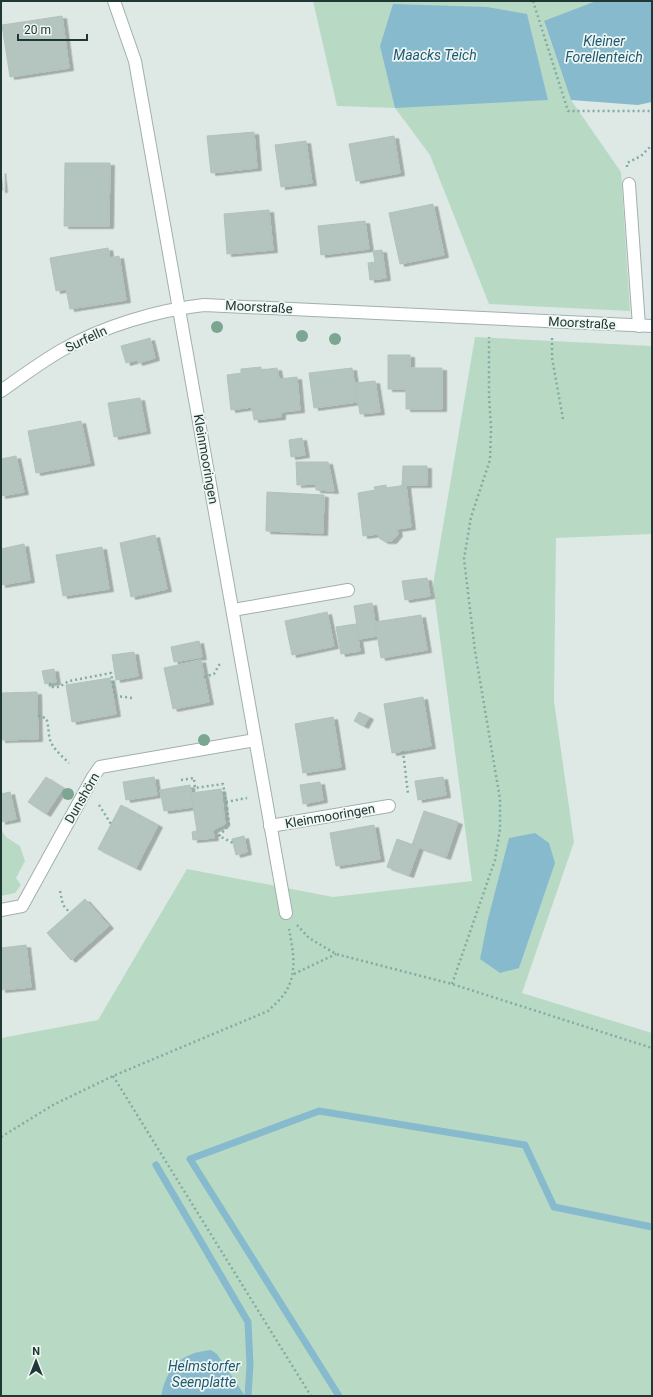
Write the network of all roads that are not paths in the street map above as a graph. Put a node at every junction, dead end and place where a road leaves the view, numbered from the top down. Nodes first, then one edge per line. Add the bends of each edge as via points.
1 (114, 1) edge
2 (629, 184) road end
3 (179, 308) junction
4 (639, 326) junction
5 (652, 326) edge
6 (1, 391) edge
7 (348, 590) dead end
8 (232, 610) junction
9 (255, 740) junction
10 (389, 806) dead end
11 (270, 826) junction
12 (1, 910) edge
13 (286, 913) road end

1 - 3 street via 135,62
2 - 4 street
3 - 4 street, Moorstraße via 204,305
3 - 6 street, Surfelln via 97,333 62,350
3 - 8 street, Kleinmooringen
4 - 5 street, Moorstraße
7 - 8 street
8 - 9 street, Kleinmooringen
9 - 11 street, Kleinmooringen
9 - 12 street, Dunshörn via 100,767 22,906
10 - 11 street, Kleinmooringen
11 - 13 street, Kleinmooringen

